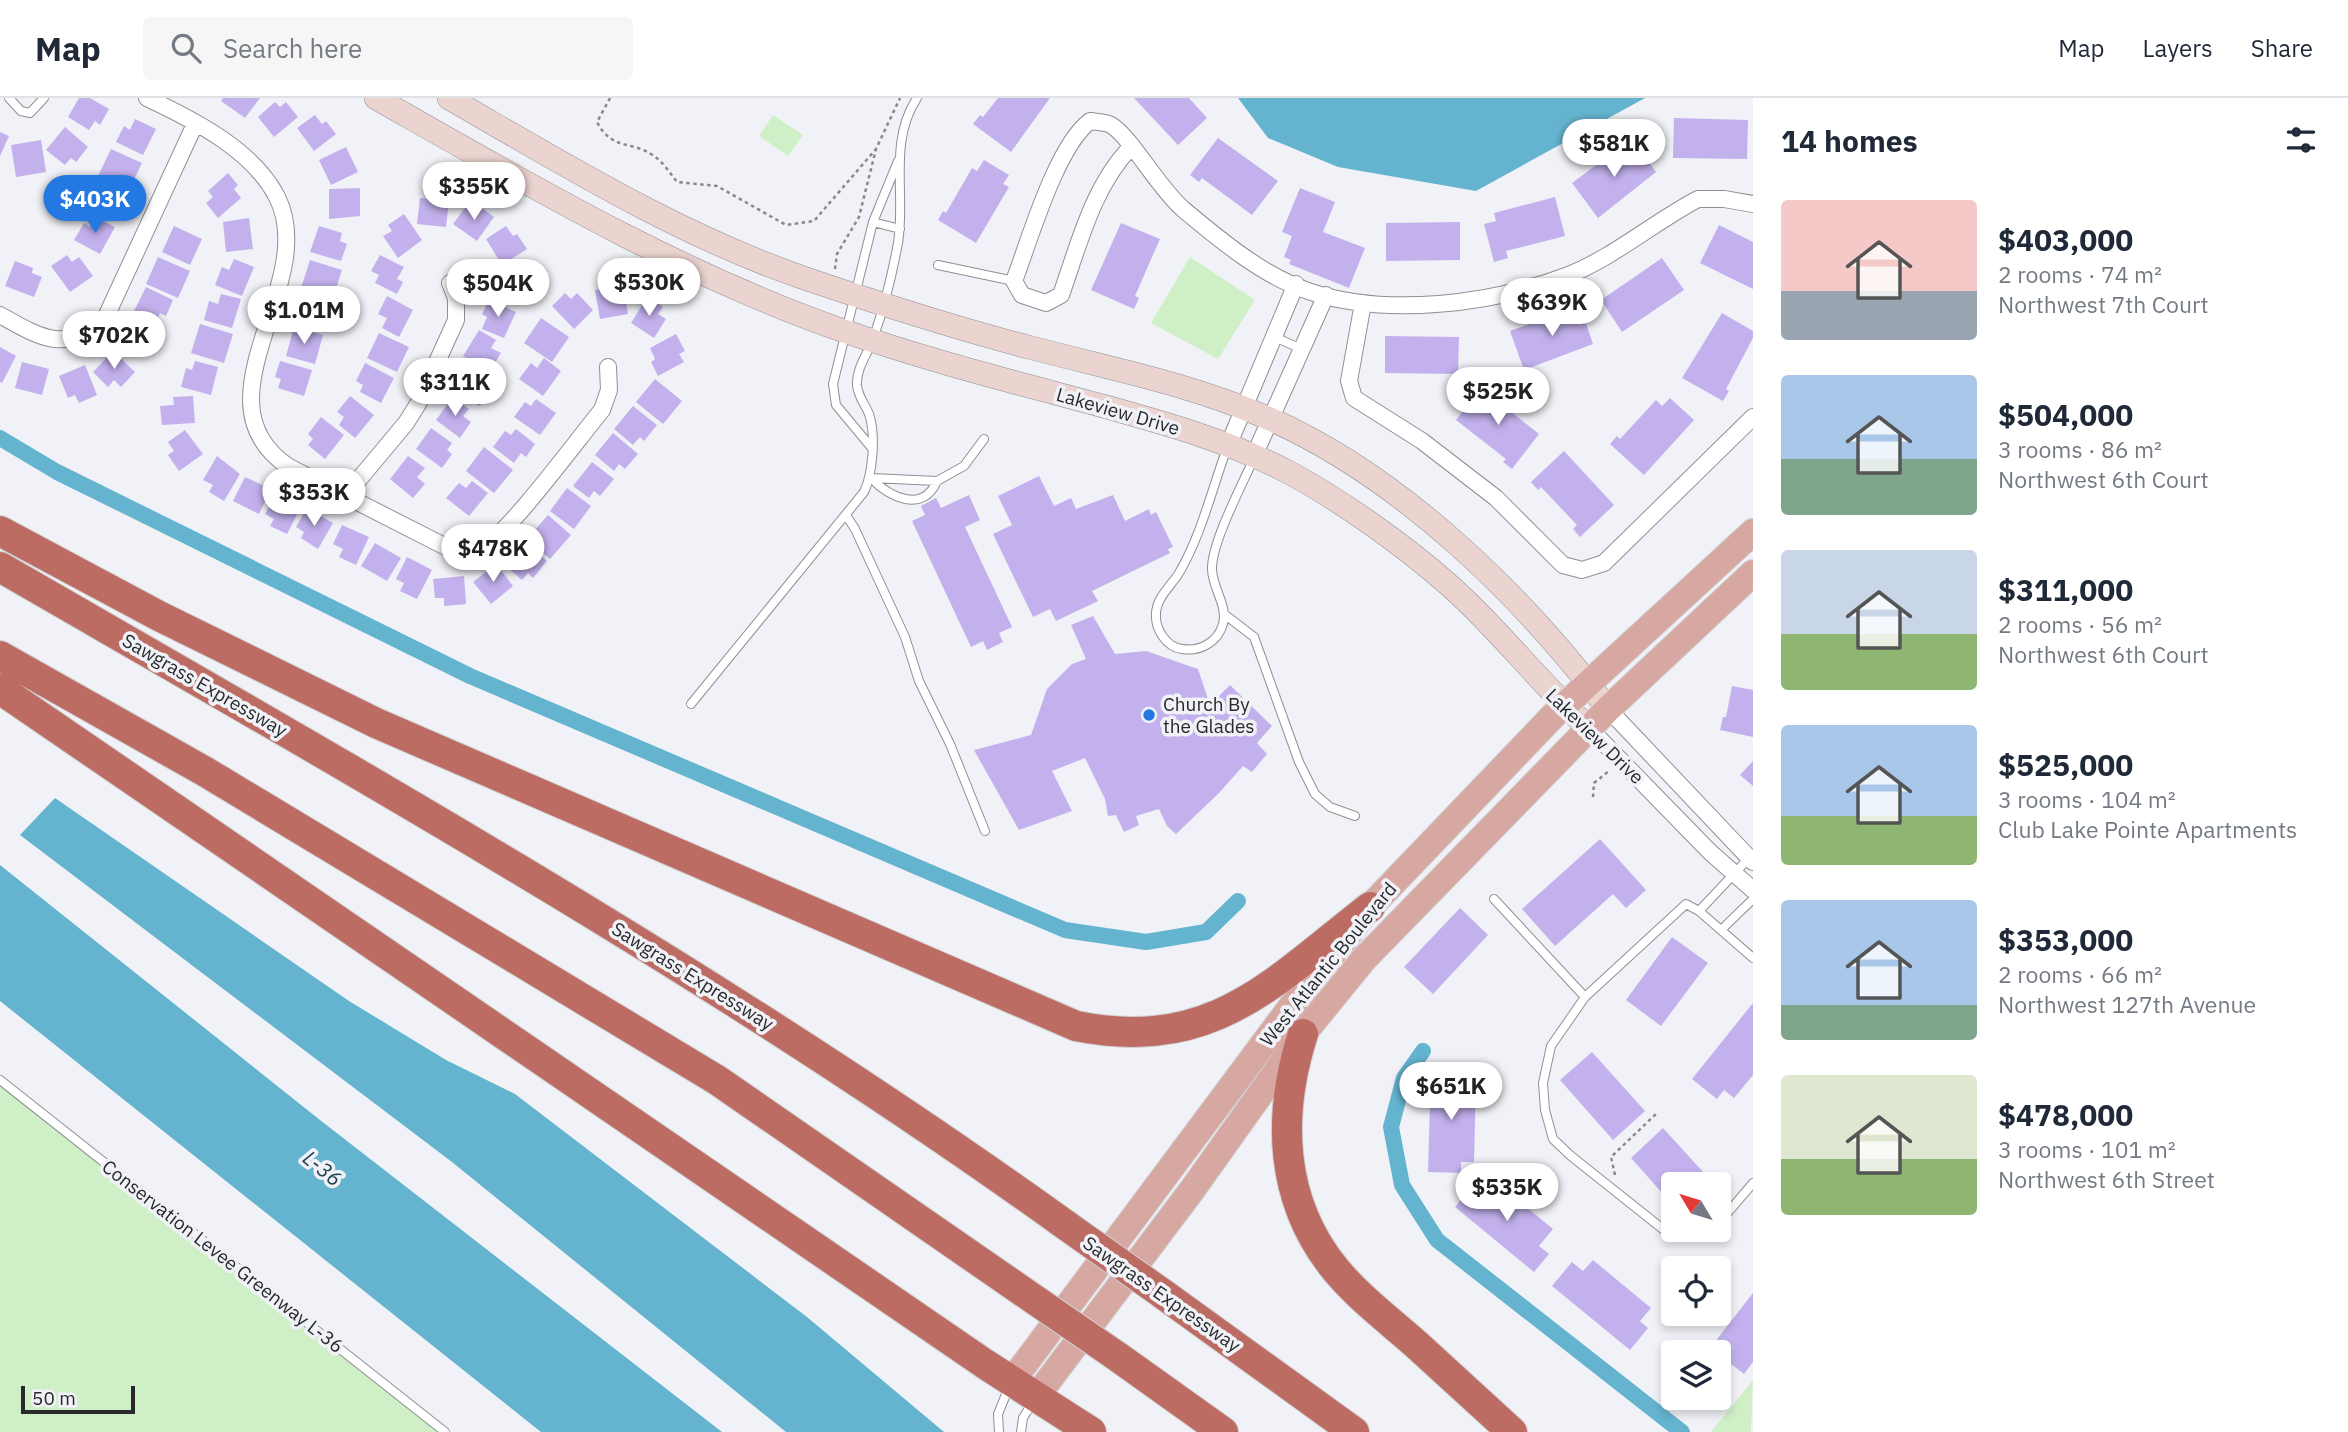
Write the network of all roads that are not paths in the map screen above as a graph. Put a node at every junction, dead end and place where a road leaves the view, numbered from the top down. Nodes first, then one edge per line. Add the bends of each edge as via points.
1 (9, 98) edge
2 (44, 98) edge
3 (148, 98) edge
4 (376, 98) edge
5 (917, 98) edge
6 (454, 101) edge
7 (195, 124) junction
8 (441, 135) junction
9 (1131, 146) junction
10 (898, 161) junction
11 (1753, 204) edge
12 (873, 222) junction
13 (900, 229) junction
14 (938, 265) dead end
15 (1014, 281) junction
16 (450, 283) dead end
17 (1296, 284) junction
18 (856, 295) junction
19 (1326, 295) junction
20 (1363, 303) junction
21 (885, 304) junction
22 (0, 315) edge
23 (845, 331) junction
24 (1274, 337) junction
25 (873, 341) junction
26 (1302, 349) junction
27 (608, 368) dead end
28 (1244, 409) junction
29 (1753, 417) edge
30 (1270, 419) junction
31 (984, 439) dead end
32 (1228, 446) junction
33 (871, 447) junction
34 (1254, 456) junction
35 (871, 478) junction
36 (937, 481) junction
37 (345, 496) junction
38 (846, 515) junction
39 (0, 531) edge
40 (1753, 532) edge
41 (0, 567) edge
42 (1753, 573) edge
43 (1224, 614) junction
44 (0, 656) edge
45 (1588, 683) junction
46 (0, 689) edge
47 (691, 704) dead end
48 (1564, 706) junction
49 (1608, 709) junction
50 (1591, 730) junction
51 (1355, 816) dead end
52 (985, 831) dead end
53 (1751, 860) edge
54 (1734, 874) junction
55 (1753, 890) edge
56 (1494, 899) dead end
57 (1753, 899) edge
58 (1370, 907) junction
59 (1699, 911) junction
60 (1721, 930) junction
61 (1753, 958) edge
62 (1585, 997) junction
63 (1303, 1034) junction
64 (0, 1080) edge
65 (1753, 1183) edge
66 (1731, 1209) edge
67 (1661, 1228) edge
68 (1024, 1389) junction
69 (445, 1432) edge
70 (999, 1432) edge
71 (1021, 1432) edge
72 (1091, 1432) edge
73 (1223, 1432) edge
74 (1354, 1432) edge
75 (1512, 1432) edge

1 - 2 lane via 12,105 30,113
3 - 7 street
4 - 8 street, Lakeview Drive
5 - 10 lane
6 - 8 street
6 - 18 street, Lakeview Drive via 598,184 682,226
7 - 22 street via 105,319 91,331 56,341 39,338
7 - 37 street via 251,162 278,198 285,218 279,287 253,378 252,421 272,456
8 - 23 street, Lakeview Drive via 579,214 686,268
9 - 15 street via 1113,165 1097,199 1061,295 1046,303 1033,301 1022,295
9 - 15 street via 1110,125 1090,121 1075,133
9 - 17 street via 1166,194 1208,230 1258,265
10 - 12 lane
10 - 13 lane
11 - 20 street via 1698,199 1567,276 1489,297
12 - 13 lane
12 - 18 lane
13 - 21 lane
14 - 15 lane
16 - 37 street via 456,298 456,320 418,404
17 - 19 street
17 - 24 street
18 - 21 street, Lakeview Drive
18 - 23 lane
19 - 20 street
19 - 26 street
20 - 29 street via 1349,381 1354,398 1422,441 1496,498 1563,565 1582,570 1604,563
21 - 25 lane
21 - 28 street, Lakeview Drive via 1189,389
23 - 25 street, Lakeview Drive
23 - 33 lane via 833,384 836,405
24 - 26 lane
24 - 28 street
25 - 32 street, Lakeview Drive via 1172,425
25 - 33 lane via 859,369 857,385 872,427
26 - 30 street
27 - 37 street via 609,390 603,410 487,544 448,548
28 - 30 street, Lakeview Drive
28 - 32 street
30 - 34 street
30 - 45 street, Lakeview Drive via 1348,461 1459,546 1500,584
31 - 36 lane via 964,466
32 - 34 street, Lakeview Drive
32 - 43 lane via 1188,555 1155,613 1166,641 1181,649 1201,648 1214,640
33 - 35 lane
34 - 43 lane via 1212,565 1213,586
34 - 48 street, Lakeview Drive via 1292,474 1380,532 1450,586
35 - 36 lane
35 - 36 lane via 903,500 929,494
35 - 38 lane
38 - 47 lane
38 - 52 lane via 905,638 919,681
39 - 58 highway via 376,723 1076,1026 1160,1032 1218,1016 1261,993
40 - 45 main road, West Atlantic Boulevard
41 - 74 highway, Sawgrass Expressway, bridge via 492,850 767,1022 1067,1226
42 - 49 main road, West Atlantic Boulevard
43 - 51 lane via 1254,637 1315,794 1330,807
44 - 73 highway, bridge via 204,771 717,1080
45 - 48 main road, West Atlantic Boulevard
45 - 49 street, Lakeview Drive
46 - 68 highway
48 - 50 street, Lakeview Drive
48 - 58 main road, West Atlantic Boulevard
49 - 50 main road, West Atlantic Boulevard
49 - 53 street, Lakeview Drive
50 - 54 street, Lakeview Drive
50 - 63 main road, West Atlantic Boulevard via 1364,959
53 - 54 lane
54 - 55 street, Lakeview Drive
54 - 59 lane
56 - 62 lane
57 - 60 lane
58 - 68 main road, West Atlantic Boulevard via 1283,1017
59 - 60 lane
59 - 62 lane via 1686,904
60 - 61 lane
62 - 67 lane via 1551,1046 1548,1058 1543,1083 1553,1139
63 - 68 main road, West Atlantic Boulevard via 1153,1244
63 - 75 highway via 1287,1094 1287,1146 1295,1191 1311,1232 1356,1291
64 - 69 lane, Conservation Levee Greenway L-36
65 - 66 lane
68 - 70 lane via 998,1414
68 - 71 lane
68 - 72 highway

